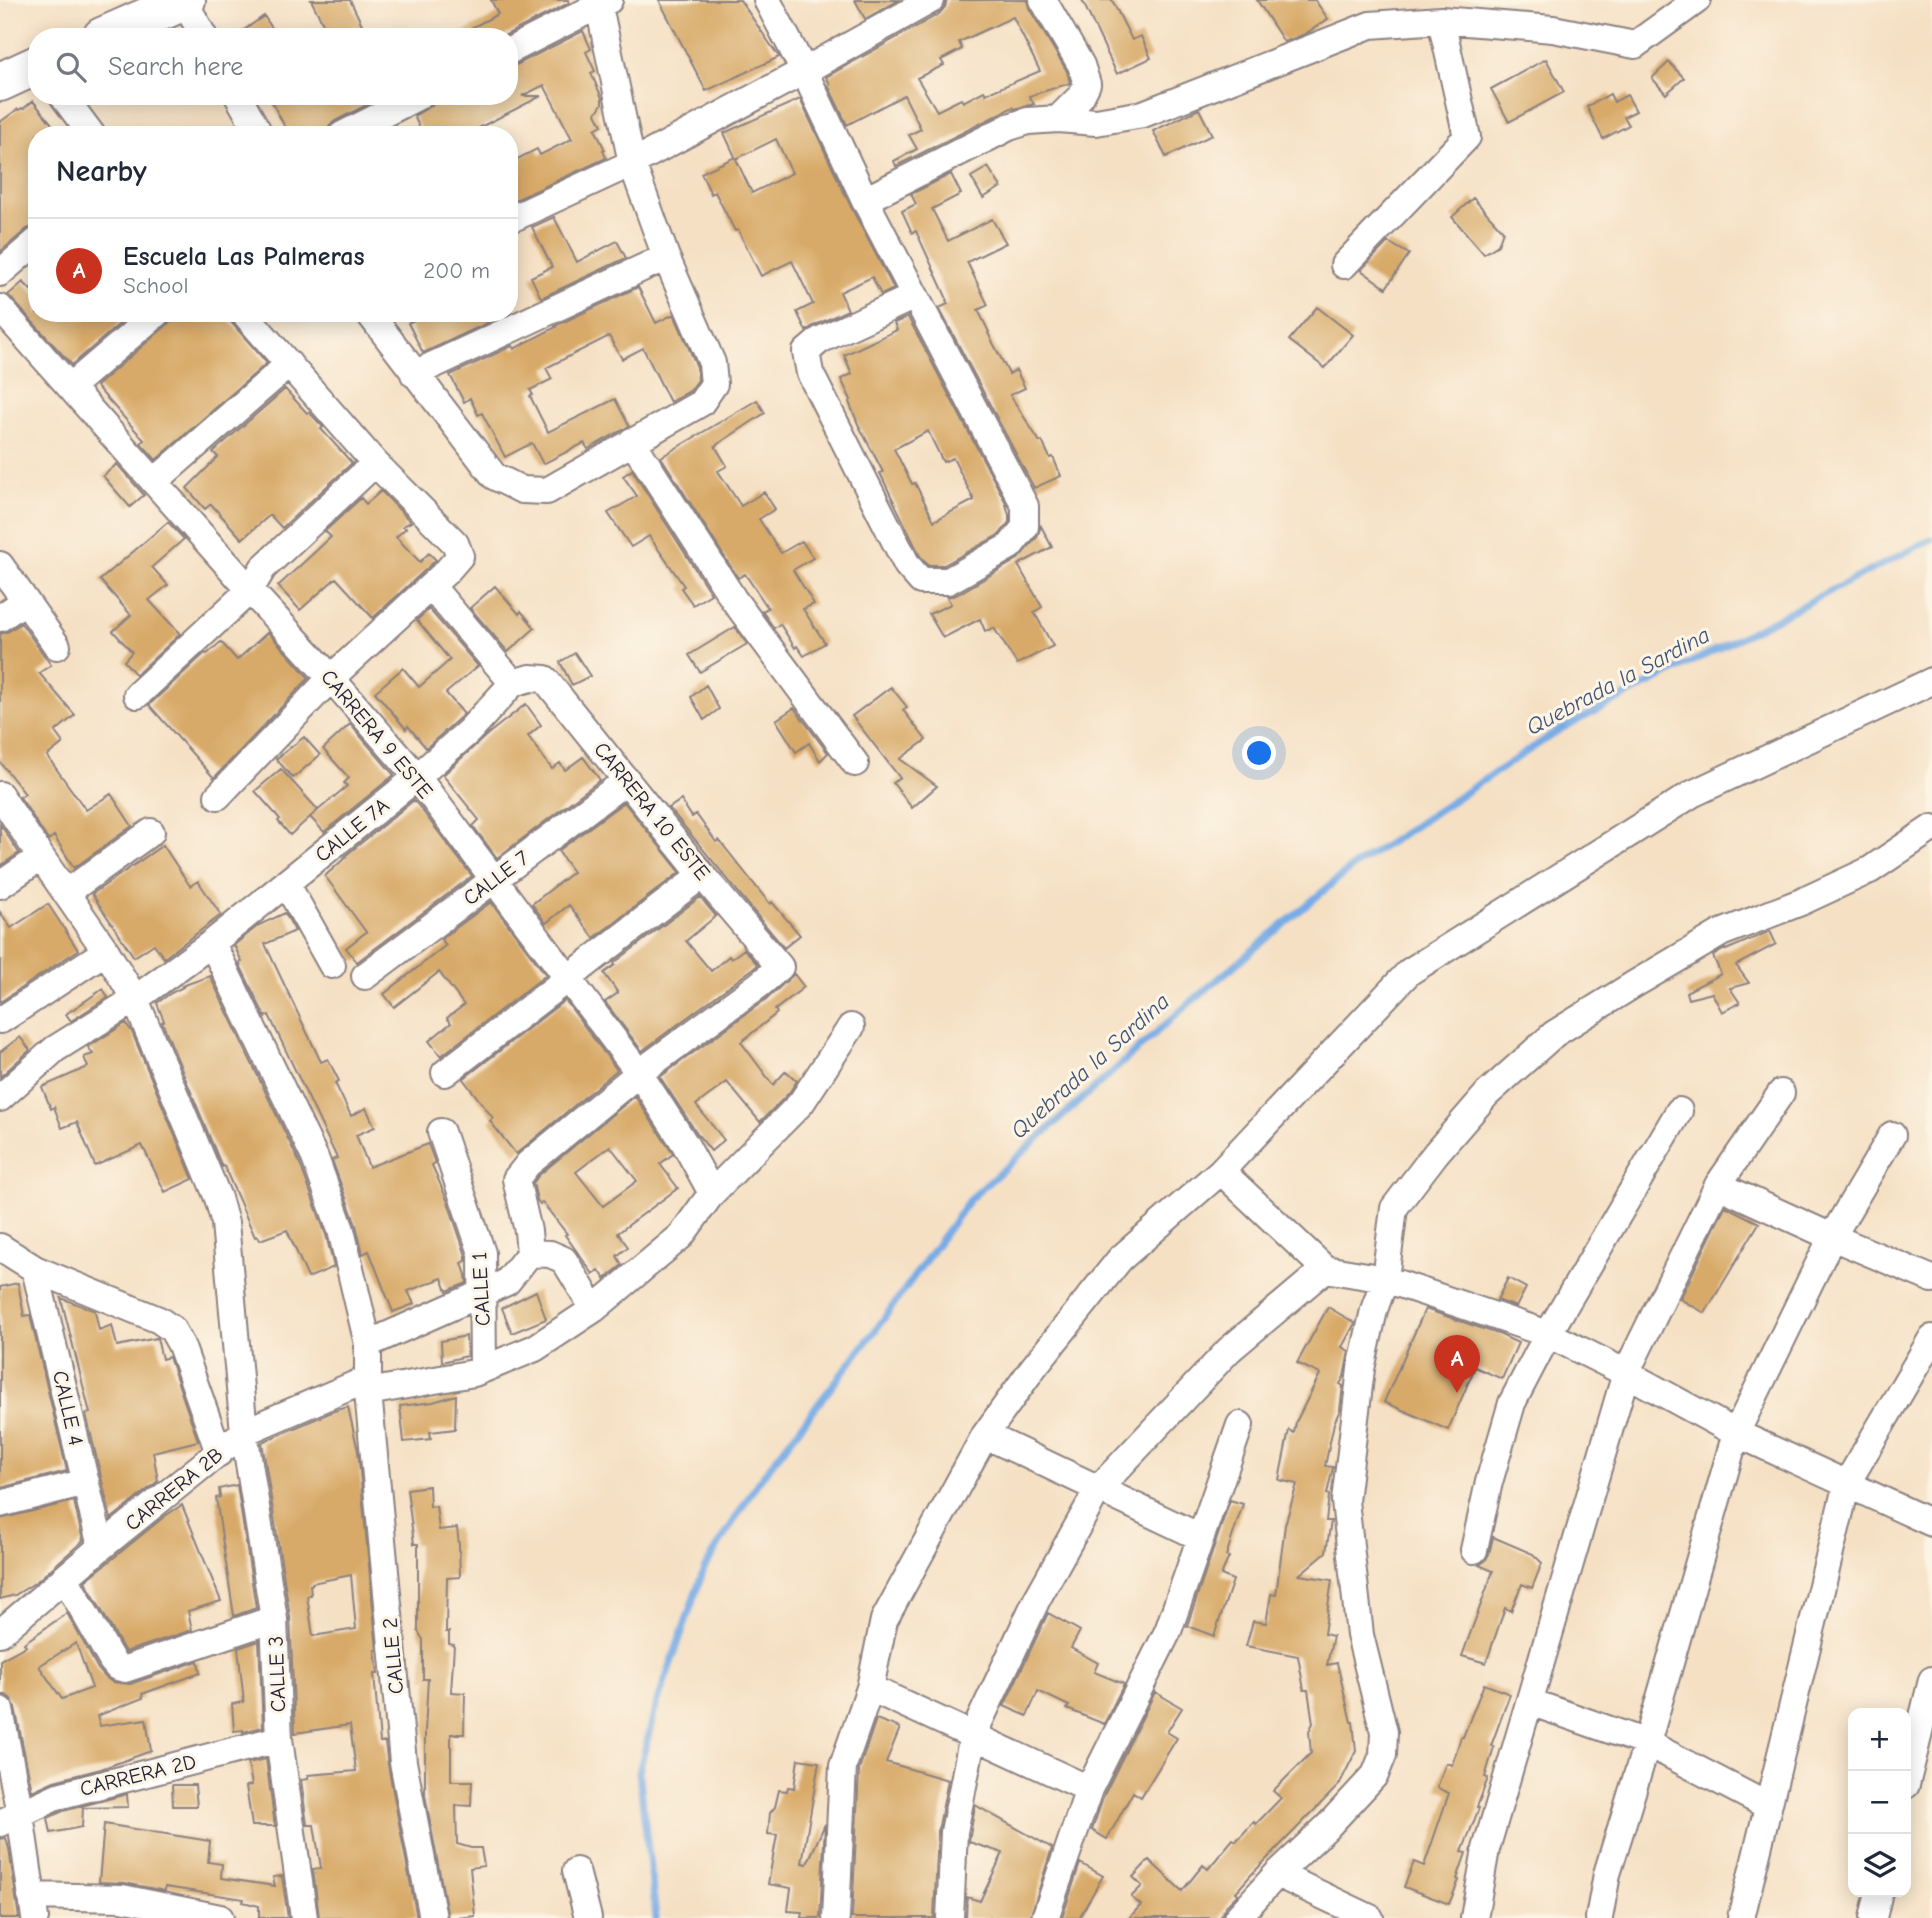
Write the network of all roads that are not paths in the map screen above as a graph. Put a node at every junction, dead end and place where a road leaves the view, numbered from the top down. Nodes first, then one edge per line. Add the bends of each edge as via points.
1 (767, 0) edge
2 (931, 0) edge
3 (1043, 0) edge
4 (1697, 0) edge
5 (185, 1) edge
6 (604, 3) edge
7 (1441, 20) junction
8 (123, 28) edge
9 (199, 28) edge
10 (518, 46) edge
11 (28, 69) edge
12 (804, 71) junction
13 (0, 82) edge
14 (70, 105) edge
15 (243, 105) edge
16 (401, 105) edge
17 (1058, 119) junction
18 (85, 126) edge
19 (255, 126) edge
20 (360, 126) edge
21 (632, 163) junction
22 (865, 200) junction
23 (518, 216) edge
24 (28, 249) edge
25 (666, 257) junction
26 (1344, 265) dead end
27 (0, 273) edge
28 (915, 296) junction
29 (0, 308) edge
30 (146, 322) edge
31 (252, 322) edge
32 (376, 322) edge
33 (289, 364) junction
34 (414, 374) junction
35 (69, 387) junction
36 (632, 441) junction
37 (375, 463) junction
38 (154, 482) junction
39 (0, 565) edge
40 (431, 586) junction
41 (250, 590) junction
42 (25, 601) junction
43 (0, 618) edge
44 (57, 646) dead end
45 (331, 678) junction
46 (1932, 681) edge
47 (513, 683) junction
48 (137, 695) dead end
49 (855, 763) dead end
50 (417, 777) junction
51 (627, 780) junction
52 (0, 795) edge
53 (218, 796) dead end
54 (1932, 828) edge
55 (151, 832) dead end
56 (41, 857) junction
57 (702, 875) junction
58 (494, 879) junction
59 (0, 885) edge
60 (283, 885) junction
61 (66, 894) junction
62 (212, 943) junction
63 (106, 951) junction
64 (332, 965) dead end
65 (365, 976) dead end
66 (569, 978) junction
67 (135, 999) junction
68 (1, 1020) edge
69 (851, 1027) dead end
70 (445, 1073) dead end
71 (639, 1073) junction
72 (1781, 1093) dead end
73 (0, 1098) edge
74 (1679, 1111) dead end
75 (441, 1132) dead end
76 (1892, 1136) dead end
77 (1221, 1171) junction
78 (1718, 1185) junction
79 (712, 1193) junction
80 (1832, 1237) junction
81 (0, 1247) edge
82 (530, 1253) junction
83 (35, 1269) junction
84 (1325, 1269) junction
85 (1385, 1279) junction
86 (1932, 1279) edge
87 (483, 1293) junction
88 (594, 1309) junction
89 (1548, 1334) junction
90 (1932, 1338) edge
91 (368, 1344) junction
92 (483, 1369) junction
93 (1626, 1373) junction
94 (368, 1385) junction
95 (1240, 1425) dead end
96 (244, 1432) junction
97 (1736, 1433) junction
98 (985, 1435) junction
99 (219, 1452) junction
100 (86, 1482) junction
101 (1847, 1483) junction
102 (1099, 1488) junction
103 (0, 1503) edge
104 (1932, 1523) edge
105 (1200, 1537) junction
106 (102, 1547) junction
107 (1474, 1550) dead end
108 (65, 1578) junction
109 (274, 1619) junction
110 (0, 1633) edge
111 (1932, 1680) edge
112 (870, 1688) junction
113 (1530, 1702) junction
114 (0, 1710) edge
115 (973, 1735) junction
116 (279, 1739) junction
117 (1647, 1743) junction
118 (1909, 1771) edge
119 (1089, 1789) junction
120 (1768, 1806) junction
121 (10, 1819) edge
122 (576, 1871) dead end
123 (1270, 1881) junction
124 (1878, 1897) edge
125 (33, 1907) edge
126 (220, 1918) edge
127 (304, 1918) edge
128 (433, 1918) edge
129 (588, 1918) edge
130 (836, 1918) edge
131 (950, 1918) edge
132 (1045, 1918) edge
133 (1237, 1918) edge
134 (1267, 1918) edge
135 (1370, 1918) edge
136 (1474, 1918) edge
137 (1599, 1918) edge
138 (1741, 1918) edge
139 (1872, 1918) edge

1 - 12 street
2 - 12 street
3 - 17 street via 1087,83
4 - 7 street via 1635,46 1553,29
5 - 8 main road
5 - 9 street
6 - 10 street
6 - 21 street
7 - 17 street via 1370,25 1143,114 1096,122
7 - 26 street via 1467,137
11 - 13 main road
12 - 21 street
12 - 22 street
14 - 18 street
15 - 19 street
16 - 20 street
17 - 22 street via 1009,127
21 - 23 street
21 - 25 street
22 - 28 street
24 - 27 street
25 - 34 street
25 - 36 street via 712,363 714,384 701,403
28 - 28 street via 1025,506 1025,527 1010,546 948,581 921,581 907,565 810,373 806,352 820,340
29 - 35 street, CARRERA 9 ESTE
30 - 35 street
31 - 33 street
32 - 34 street
33 - 37 street
33 - 38 street
34 - 36 street via 494,476 522,490 547,491
35 - 38 street, CARRERA 9 ESTE
36 - 49 street via 734,600
37 - 40 street via 454,543 460,556
37 - 41 street via 264,568
38 - 41 street, CARRERA 9 ESTE
39 - 42 street
40 - 45 street
40 - 47 street
41 - 45 street, CARRERA 9 ESTE
41 - 48 street
42 - 43 street
42 - 44 street
45 - 50 street, CARRERA 9 ESTE
45 - 53 street
46 - 77 street via 1692,794 1409,971
47 - 50 street, CALLE 7A via 469,731
47 - 51 street, CARRERA 10 ESTE via 545,680
50 - 58 street, CARRERA 9 ESTE
50 - 60 street, CALLE 7A
51 - 57 street, CARRERA 10 ESTE
51 - 58 street, CALLE 7
52 - 56 street, CALLE 3
54 - 85 street via 1870,870 1721,933 1554,1034 1487,1094 1394,1208
55 - 61 street
56 - 59 street
56 - 61 street, CALLE 3
57 - 66 street
57 - 71 street, CARRERA 10 ESTE via 780,967
58 - 65 street, CALLE 7
58 - 66 street, CARRERA 9 ESTE
60 - 62 street, CALLE 7A
60 - 64 street
61 - 63 street, CALLE 3
62 - 67 street, CALLE 7A
62 - 91 street, CALLE 2 via 315,1158 341,1230
63 - 67 street, CALLE 3
63 - 68 street
66 - 70 street
66 - 71 street, CARRERA 9 ESTE
67 - 73 street, CALLE 7A via 55,1049
67 - 96 street, CALLE 3 via 225,1223
69 - 79 street, CARRERA 2B via 801,1103
71 - 79 street, CARRERA 9 ESTE
71 - 82 street via 528,1164 516,1179
72 - 78 street
74 - 89 street
75 - 87 street, CALLE 1 via 482,1253
76 - 80 street
77 - 84 street
77 - 98 street via 1120,1259
78 - 80 street
78 - 93 street
79 - 88 street, CARRERA 2B via 681,1237
80 - 86 street
80 - 97 street
81 - 83 street
82 - 87 street via 507,1282
82 - 88 street via 564,1260
83 - 99 street via 172,1329
83 - 100 street, CALLE 4
84 - 85 street
84 - 102 street via 1229,1350
85 - 89 street
85 - 123 street via 1361,1369 1345,1501 1360,1635 1384,1732 1383,1755 1375,1774 1328,1827
87 - 91 street
87 - 92 street, CALLE 1
88 - 92 street, CARRERA 2B via 535,1348
89 - 93 street
89 - 107 street via 1512,1403
90 - 101 street
91 - 94 street, CALLE 2
92 - 94 street, CARRERA 2B
93 - 97 street
93 - 113 street
94 - 96 street, CARRERA 2B
94 - 128 street, CALLE 2 via 403,1762
95 - 105 street
96 - 99 street, CARRERA 2B
96 - 109 street, CALLE 3
97 - 101 street
97 - 117 street
98 - 102 street
98 - 112 street via 884,1620
99 - 106 street, CARRERA 2B
100 - 103 street
100 - 106 street, CALLE 4
101 - 104 street
101 - 120 street
102 - 105 street
102 - 115 street via 1037,1599
105 - 119 street via 1168,1631
106 - 108 street, CARRERA 2B
108 - 109 street via 112,1661 125,1669
108 - 110 street, CARRERA 2B
109 - 116 street, CALLE 3
111 - 118 street
112 - 115 street
112 - 130 street via 843,1766
113 - 117 street
113 - 136 street via 1486,1849
114 - 121 street
115 - 119 street
115 - 131 street via 954,1832
116 - 121 street, CARRERA 2D via 58,1796
116 - 127 street, CALLE 3
117 - 120 street
117 - 137 street via 1607,1874
119 - 132 street
120 - 138 street
121 - 125 street
122 - 129 street
123 - 133 street
123 - 134 street
123 - 135 street
124 - 139 street
125 - 126 street via 122,1898

